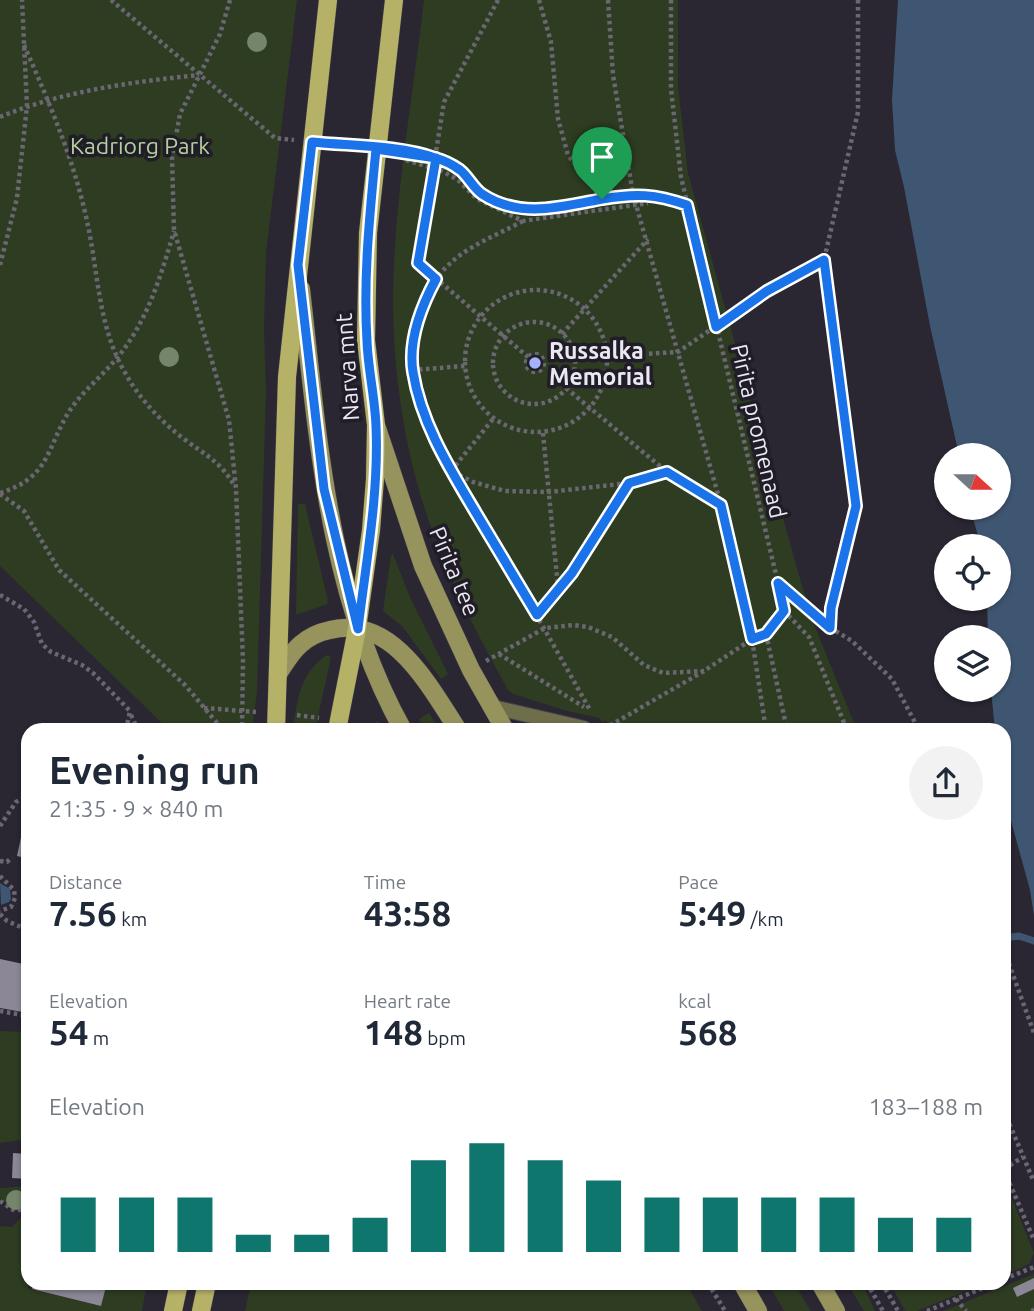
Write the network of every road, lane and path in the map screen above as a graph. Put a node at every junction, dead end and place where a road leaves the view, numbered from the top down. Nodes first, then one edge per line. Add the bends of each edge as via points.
1 (22, 0) edge
2 (111, 0) edge
3 (230, 0) edge
4 (328, 0) edge
5 (394, 0) edge
6 (498, 0) edge
7 (539, 0) edge
8 (608, 0) edge
9 (671, 0) edge
10 (858, 0) edge
11 (24, 45) junction
12 (200, 75) junction
13 (48, 101) junction
14 (27, 106) junction
15 (0, 117) edge
16 (312, 142) junction
17 (376, 149) junction
18 (436, 158) junction
19 (406, 160) dead end
20 (434, 167) junction
21 (633, 194) junction
22 (602, 199) junction
23 (648, 203) dead end
24 (637, 204) junction
25 (687, 205) junction
26 (523, 221) junction
27 (174, 230) junction
28 (648, 239) junction
29 (824, 260) junction
30 (0, 265) edge
31 (298, 265) junction
32 (436, 279) junction
33 (585, 309) junction
34 (480, 317) junction
35 (716, 327) junction
36 (562, 334) junction
37 (503, 336) junction
38 (678, 352) junction
39 (607, 356) junction
40 (117, 357) junction
41 (528, 357) junction
42 (465, 366) junction
43 (412, 370) junction
44 (566, 388) junction
45 (590, 408) junction
46 (493, 419) junction
47 (376, 425) junction
48 (543, 433) junction
49 (450, 471) junction
50 (667, 472) junction
51 (629, 483) junction
52 (236, 489) junction
53 (550, 492) junction
54 (0, 493) edge
55 (721, 505) junction
56 (778, 583) junction
57 (558, 587) junction
58 (0, 595) edge
59 (784, 611) junction
60 (537, 615) junction
61 (545, 628) junction
62 (830, 628) junction
63 (358, 629) junction
64 (766, 634) junction
65 (752, 639) junction
66 (704, 671) junction
67 (278, 674) junction
68 (493, 707) junction
69 (204, 708) junction
70 (130, 711) junction
71 (243, 712) junction
72 (272, 719) edge
73 (127, 723) edge
74 (135, 723) edge
75 (217, 723) edge
76 (242, 723) edge
77 (330, 723) edge
78 (339, 723) edge
79 (400, 723) edge
80 (453, 723) edge
81 (501, 723) edge
82 (566, 723) edge
83 (614, 723) edge
84 (765, 723) edge
85 (785, 723) edge
86 (844, 723) edge
87 (915, 723) edge
88 (21, 800) edge
89 (0, 827) edge
90 (12, 857) dead end
91 (0, 861) edge
92 (0, 876) edge
93 (0, 912) edge
94 (21, 927) edge
95 (1011, 969) edge
96 (0, 1011) edge
97 (21, 1015) edge
98 (1034, 1033) edge
99 (1011, 1127) edge
100 (1024, 1157) junction
101 (1011, 1165) edge
102 (1034, 1182) edge
103 (1011, 1186) edge
104 (0, 1200) edge
105 (21, 1210) edge
106 (1034, 1240) edge
107 (1034, 1267) edge
108 (1011, 1276) edge
109 (178, 1290) edge
110 (205, 1290) edge
111 (712, 1290) edge
112 (747, 1290) edge
113 (824, 1290) edge
114 (871, 1290) edge
115 (886, 1290) edge
116 (978, 1290) edge
117 (956, 1299) junction
118 (730, 1306) dead end
119 (724, 1310) edge
120 (173, 1311) edge
121 (201, 1311) edge
122 (758, 1311) edge
123 (836, 1311) edge
124 (883, 1311) edge
125 (898, 1311) edge
126 (927, 1311) edge
127 (965, 1311) edge

1 - 11 path
2 - 12 path
3 - 12 path
4 - 16 main road
5 - 17 main road, Narva mnt
6 - 18 path via 444,102
7 - 22 path via 551,42 558,119 568,155
8 - 21 path via 613,75
9 - 25 path, Pirita promenaad via 671,89
10 - 29 path via 858,112
11 - 13 path
11 - 14 path
12 - 13 path via 127,82
12 - 16 path via 275,138
12 - 27 path via 180,114 172,156
13 - 14 path
13 - 40 path via 87,221 107,328
14 - 15 path
14 - 30 path via 17,198
16 - 17 path
16 - 31 main road
17 - 18 path
17 - 47 main road, Narva mnt via 368,233 366,340
18 - 20 path
18 - 22 path via 460,170 480,193 506,206 546,210
19 - 20 path
20 - 26 path via 458,180 477,200
20 - 32 path via 418,263
21 - 22 path
21 - 24 path
21 - 25 path
23 - 24 path
24 - 26 path
24 - 28 path
25 - 35 path, Pirita promenaad
26 - 32 path via 467,248
27 - 40 path via 142,321
27 - 52 path via 229,420
28 - 33 path
28 - 38 path
29 - 35 path via 767,291
29 - 62 path via 856,506
31 - 63 main road via 324,489
31 - 67 main road via 284,436
32 - 34 path
32 - 43 path via 415,335
33 - 34 path via 565,296 543,290 520,292 498,301
33 - 36 path
33 - 39 path via 604,338
34 - 37 path
34 - 42 path via 466,348
35 - 38 path
35 - 56 path, Pirita promenaad
36 - 37 path via 543,322 529,322
36 - 44 path via 573,349 575,362
37 - 41 path
37 - 44 path via 493,358 494,371 507,394 531,404 556,397
38 - 39 path
38 - 55 path
39 - 45 path via 604,383
40 - 52 path via 141,398 226,470
40 - 54 path via 69,412 39,470 20,487
41 - 41 path via 527,369 536,373 545,365 542,356
42 - 43 path
42 - 46 path via 469,386
43 - 49 path via 427,421
44 - 45 path
45 - 48 path via 578,420
45 - 50 path
46 - 48 path via 509,428
46 - 49 path
47 - 63 main road, Narva mnt via 371,530
47 - 68 main road, Pirita tee via 423,566
48 - 53 path
49 - 53 path via 505,491
49 - 60 path
50 - 51 path
50 - 55 path
51 - 53 path
51 - 57 path via 596,538
52 - 71 path
53 - 57 path
54 - 69 path via 24,511 59,570 185,685
55 - 65 path
56 - 59 path, Pirita promenaad
56 - 62 path
57 - 60 path
58 - 70 path via 24,609 42,644 93,673
59 - 64 path
59 - 86 path via 809,637
60 - 61 path
61 - 61 path via 591,712 498,654
61 - 66 path via 588,627 612,637 644,666 663,673
62 - 87 path via 852,641 892,679
63 - 67 main road via 320,632 301,643
63 - 78 main road, Narva mnt
63 - 79 main road
63 - 80 main road via 381,637 401,652
64 - 65 path
64 - 85 path
65 - 66 path
65 - 84 path
66 - 83 path
67 - 72 main road
68 - 81 main road, Pirita tee
68 - 82 lane
69 - 71 path
69 - 75 path
70 - 73 path
70 - 74 path
71 - 72 path
71 - 76 path
72 - 77 path via 310,715
88 - 89 path
90 - 91 path
92 - 93 path via 14,890 15,898
93 - 94 path
95 - 98 path
96 - 97 path
99 - 100 path
100 - 101 path
100 - 102 path
103 - 106 path
104 - 105 path via 15,1211
107 - 108 path
109 - 120 main road
110 - 121 main road
111 - 119 path
112 - 122 main road
113 - 123 main road
114 - 124 path
115 - 125 path
116 - 117 path
117 - 126 path
117 - 127 path
118 - 119 path

